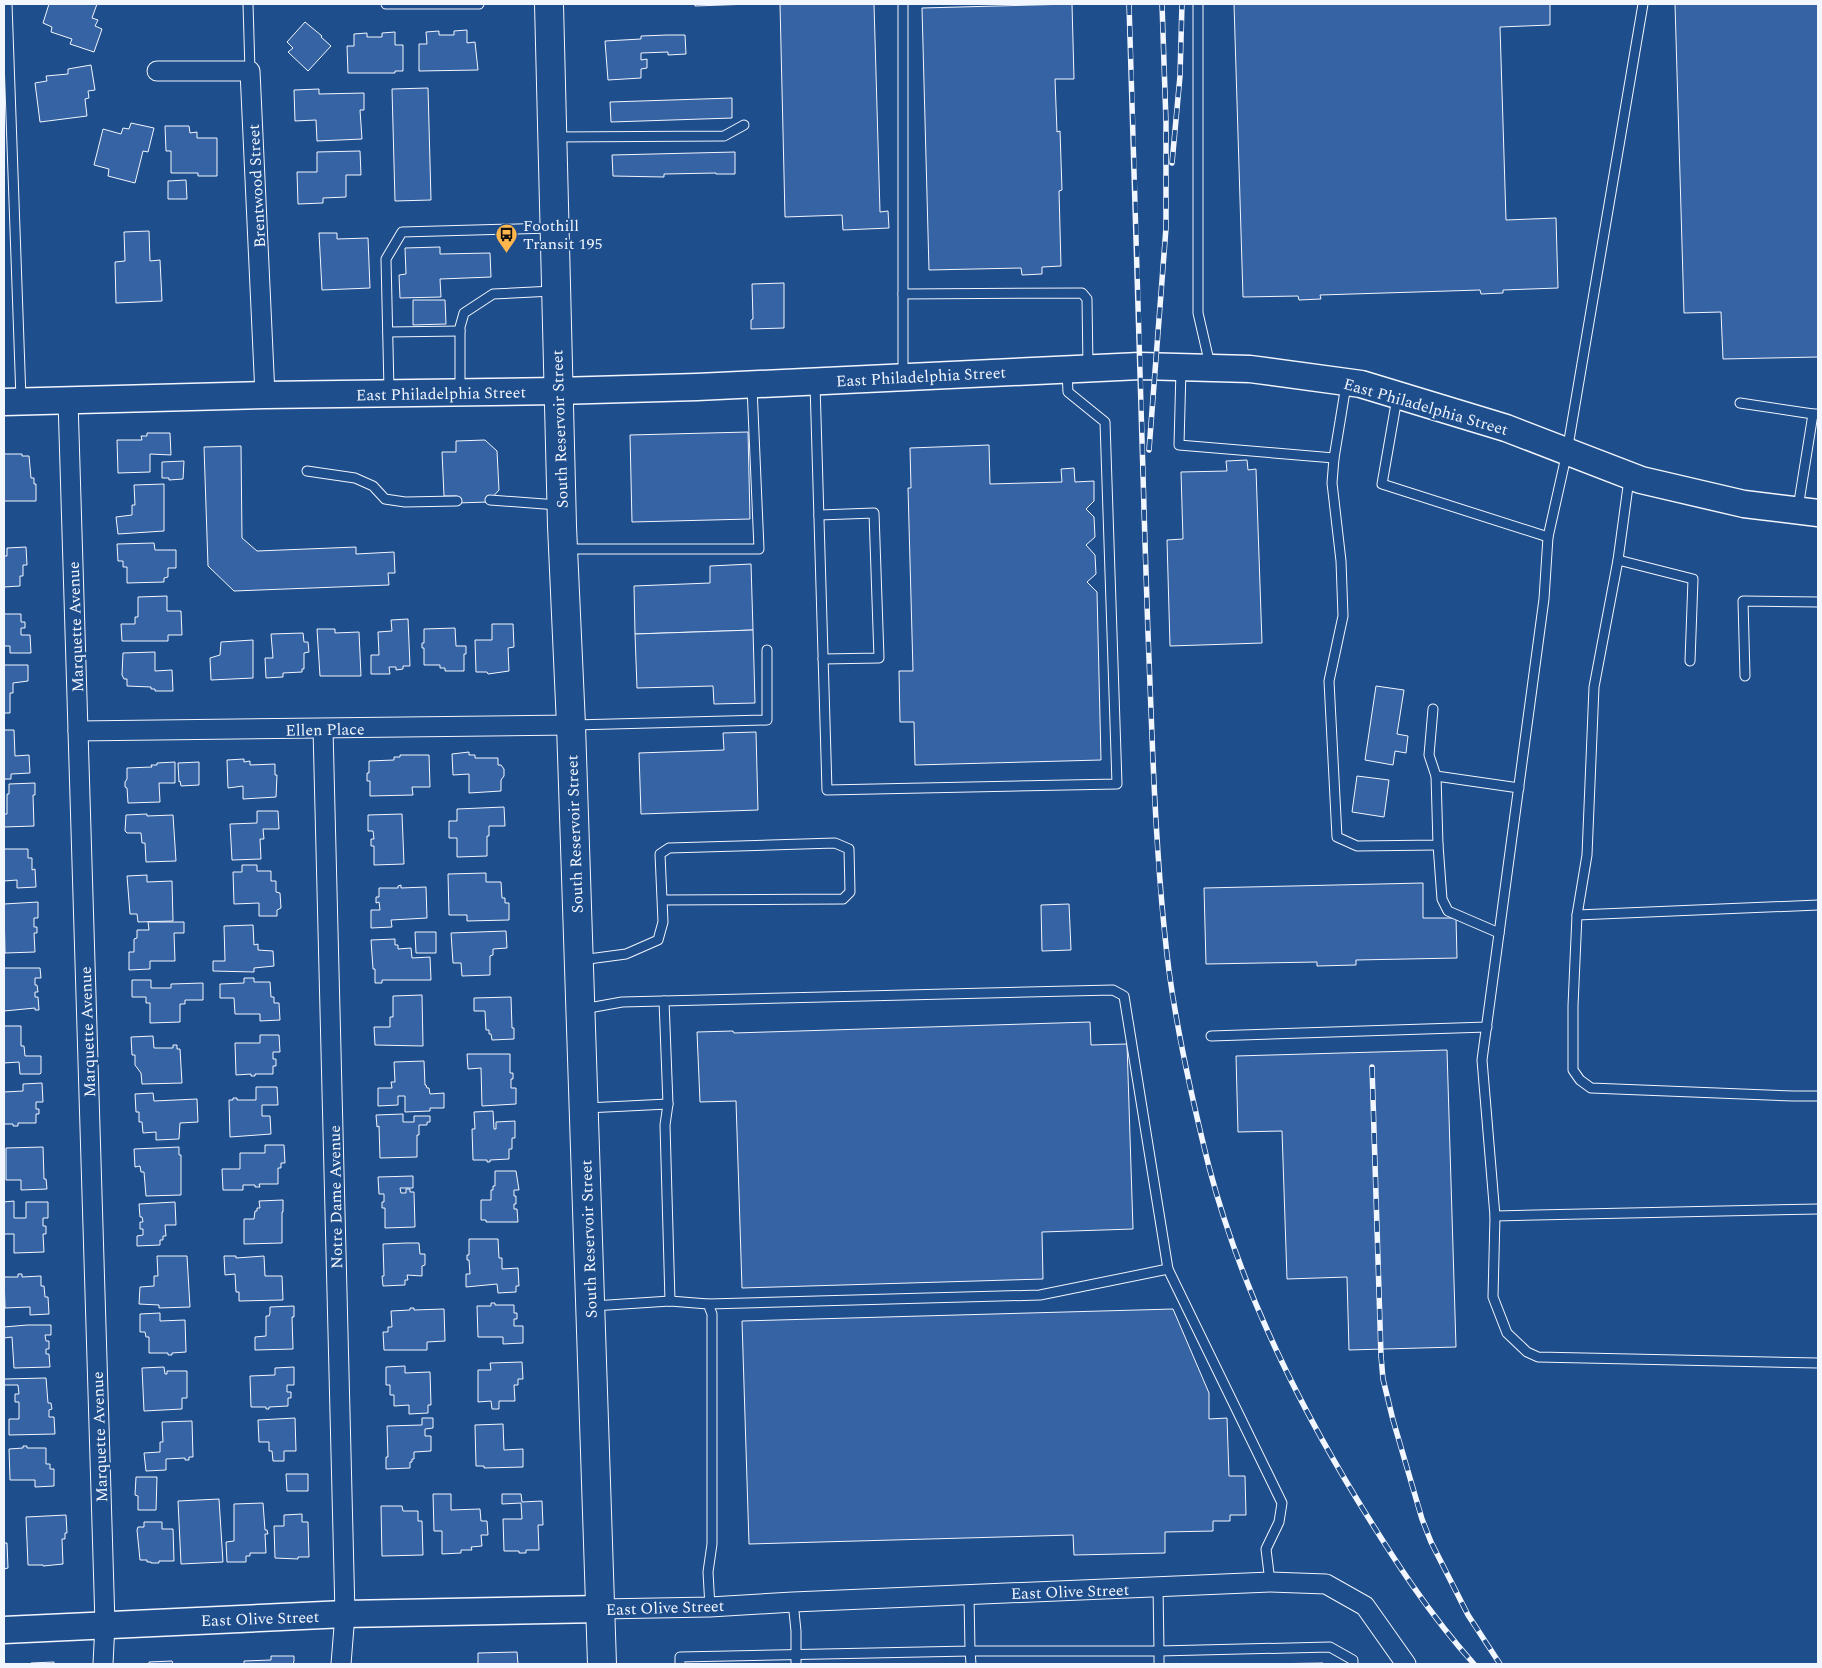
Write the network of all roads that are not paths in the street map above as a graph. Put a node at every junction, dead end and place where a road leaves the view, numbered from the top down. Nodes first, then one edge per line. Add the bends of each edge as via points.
1 (7, 4) edge
2 (248, 4) edge
3 (386, 4) edge
4 (479, 4) edge
5 (549, 4) edge
6 (903, 4) edge
7 (1198, 4) edge
8 (1643, 4) edge
9 (157, 71) dead end
10 (250, 71) junction
11 (744, 125) dead end
12 (551, 138) junction
13 (554, 228) junction
14 (555, 291) junction
15 (903, 294) junction
16 (388, 332) junction
17 (460, 332) junction
18 (1181, 367) junction
19 (1210, 368) junction
20 (1077, 369) junction
21 (902, 377) junction
22 (815, 381) junction
23 (1346, 382) junction
24 (752, 384) junction
25 (557, 391) junction
26 (460, 392) junction
27 (389, 393) junction
28 (265, 394) junction
29 (1397, 395) junction
30 (68, 400) junction
31 (12, 402) edge
32 (1740, 403) dead end
33 (1816, 414) edge
34 (1567, 452) junction
35 (1334, 458) junction
36 (307, 471) dead end
37 (1629, 476) junction
38 (490, 500) dead end
39 (457, 501) dead end
40 (561, 505) junction
41 (1808, 512) edge
42 (819, 515) junction
43 (1548, 537) junction
44 (563, 549) junction
45 (1618, 560) junction
46 (1818, 602) edge
47 (767, 650) dead end
48 (823, 659) junction
49 (1690, 661) dead end
50 (1745, 676) dead end
51 (1433, 709) dead end
52 (571, 726) junction
53 (323, 729) junction
54 (78, 730) junction
55 (1436, 776) junction
56 (1519, 788) junction
57 (1438, 845) junction
58 (662, 900) junction
59 (1818, 905) edge
60 (1577, 915) junction
61 (1499, 933) junction
62 (579, 960) junction
63 (664, 1001) junction
64 (580, 1009) junction
65 (1487, 1027) junction
66 (1211, 1036) dead end
67 (1818, 1096) edge
68 (668, 1104) junction
69 (584, 1108) junction
70 (1818, 1209) edge
71 (1495, 1216) junction
72 (1168, 1269) junction
73 (670, 1301) junction
74 (708, 1304) junction
75 (590, 1306) junction
76 (1818, 1363) edge
77 (1270, 1582) junction
78 (1158, 1587) junction
79 (969, 1595) junction
80 (793, 1602) junction
81 (710, 1607) junction
82 (601, 1609) junction
83 (345, 1614) junction
84 (105, 1624) junction
85 (4, 1630) edge
86 (1159, 1651) junction
87 (970, 1652) junction
88 (796, 1654) junction
89 (103, 1664) edge
90 (341, 1664) edge
91 (602, 1664) edge
92 (680, 1664) edge
93 (796, 1664) edge
94 (971, 1664) edge
95 (1159, 1664) edge
96 (1353, 1664) edge
97 (1406, 1664) edge

1 - 31 lane
2 - 10 lane
3 - 4 lane
5 - 12 main road, South Reservoir Street
6 - 15 lane
7 - 19 lane via 1198,313
8 - 34 lane
9 - 10 street
10 - 28 street, Brentwood Street
11 - 12 lane via 724,136
12 - 13 main road, South Reservoir Street
13 - 14 main road, South Reservoir Street
13 - 16 lane via 402,232 386,259
14 - 17 lane via 493,294 464,312
14 - 25 main road, South Reservoir Street
15 - 20 lane via 1082,293 1087,299
15 - 21 lane
16 - 17 lane
16 - 27 lane
17 - 26 lane
18 - 19 street, East Philadelphia Street
18 - 20 street, East Philadelphia Street
18 - 35 lane via 1179,446
19 - 23 street, East Philadelphia Street via 1250,369
20 - 21 street, East Philadelphia Street
20 - 48 lane via 1068,392 1105,422 1117,784 827,790
21 - 22 street, East Philadelphia Street
22 - 24 street, East Philadelphia Street
22 - 42 lane
23 - 29 street, East Philadelphia Street
23 - 35 lane
24 - 25 street, East Philadelphia Street
24 - 44 lane via 759,549
25 - 26 street, East Philadelphia Street
25 - 40 main road, South Reservoir Street
26 - 27 street, East Philadelphia Street
27 - 28 street, East Philadelphia Street
28 - 30 street, East Philadelphia Street
29 - 34 street, East Philadelphia Street via 1506,428
29 - 43 lane via 1382,484
30 - 31 street, East Philadelphia Street
30 - 54 street, Marquette Avenue
32 - 33 lane
33 - 41 lane
34 - 37 street, East Philadelphia Street
34 - 43 lane
35 - 57 lane via 1332,483 1341,560 1343,616 1329,681 1337,837 1358,846
36 - 39 lane via 355,478 373,486 385,499
37 - 41 street, East Philadelphia Street via 1744,504
37 - 45 lane
38 - 40 lane
40 - 44 main road, South Reservoir Street
42 - 48 lane
42 - 48 lane via 874,513 880,658
43 - 56 lane via 1544,599
44 - 52 main road, South Reservoir Street
45 - 49 lane via 1693,579
45 - 60 lane via 1594,687 1587,855
46 - 50 lane via 1742,601
47 - 52 lane via 767,720
51 - 55 lane via 1429,756
52 - 53 street, Ellen Place
52 - 62 main road, South Reservoir Street
53 - 54 street, Ellen Place
53 - 83 street, Notre Dame Avenue
54 - 84 street, Marquette Avenue
55 - 56 lane
55 - 57 lane
56 - 61 lane
57 - 61 lane via 1442,899 1448,911
58 - 58 lane via 660,854 669,848 834,843 849,849 850,892 843,898
58 - 62 lane via 664,922 658,940 626,954
59 - 60 lane
60 - 67 lane via 1573,1070 1580,1080 1591,1088
61 - 65 lane
62 - 64 main road, South Reservoir Street
63 - 64 lane via 622,1002
63 - 68 lane
63 - 72 lane via 1113,990 1124,996
64 - 69 main road, South Reservoir Street
65 - 66 lane
65 - 71 lane via 1482,1060
68 - 69 lane
68 - 73 lane via 665,1125
69 - 75 main road, South Reservoir Street
70 - 71 lane
71 - 76 lane via 1493,1297 1507,1333 1527,1352 1538,1357
72 - 74 lane via 1040,1295
72 - 77 lane via 1282,1503 1279,1522 1266,1549
73 - 74 lane
73 - 75 lane
74 - 81 lane via 712,1314
75 - 82 main road, South Reservoir Street
77 - 78 street, East Olive Street
77 - 97 street, East Olive Street via 1326,1584 1365,1606
78 - 79 street, East Olive Street
78 - 86 lane
79 - 80 street, East Olive Street
79 - 87 lane
80 - 81 street, East Olive Street
80 - 88 lane
81 - 82 street, East Olive Street
82 - 83 street, East Olive Street
82 - 91 main road, South Reservoir Street
83 - 84 street, East Olive Street
83 - 90 street, Notre Dame Avenue
84 - 85 street, East Olive Street
84 - 89 street, Marquette Avenue
86 - 87 lane
86 - 95 lane
86 - 96 lane via 1330,1647 1353,1660
87 - 88 lane
87 - 94 lane
88 - 92 lane via 680,1656
88 - 93 lane

